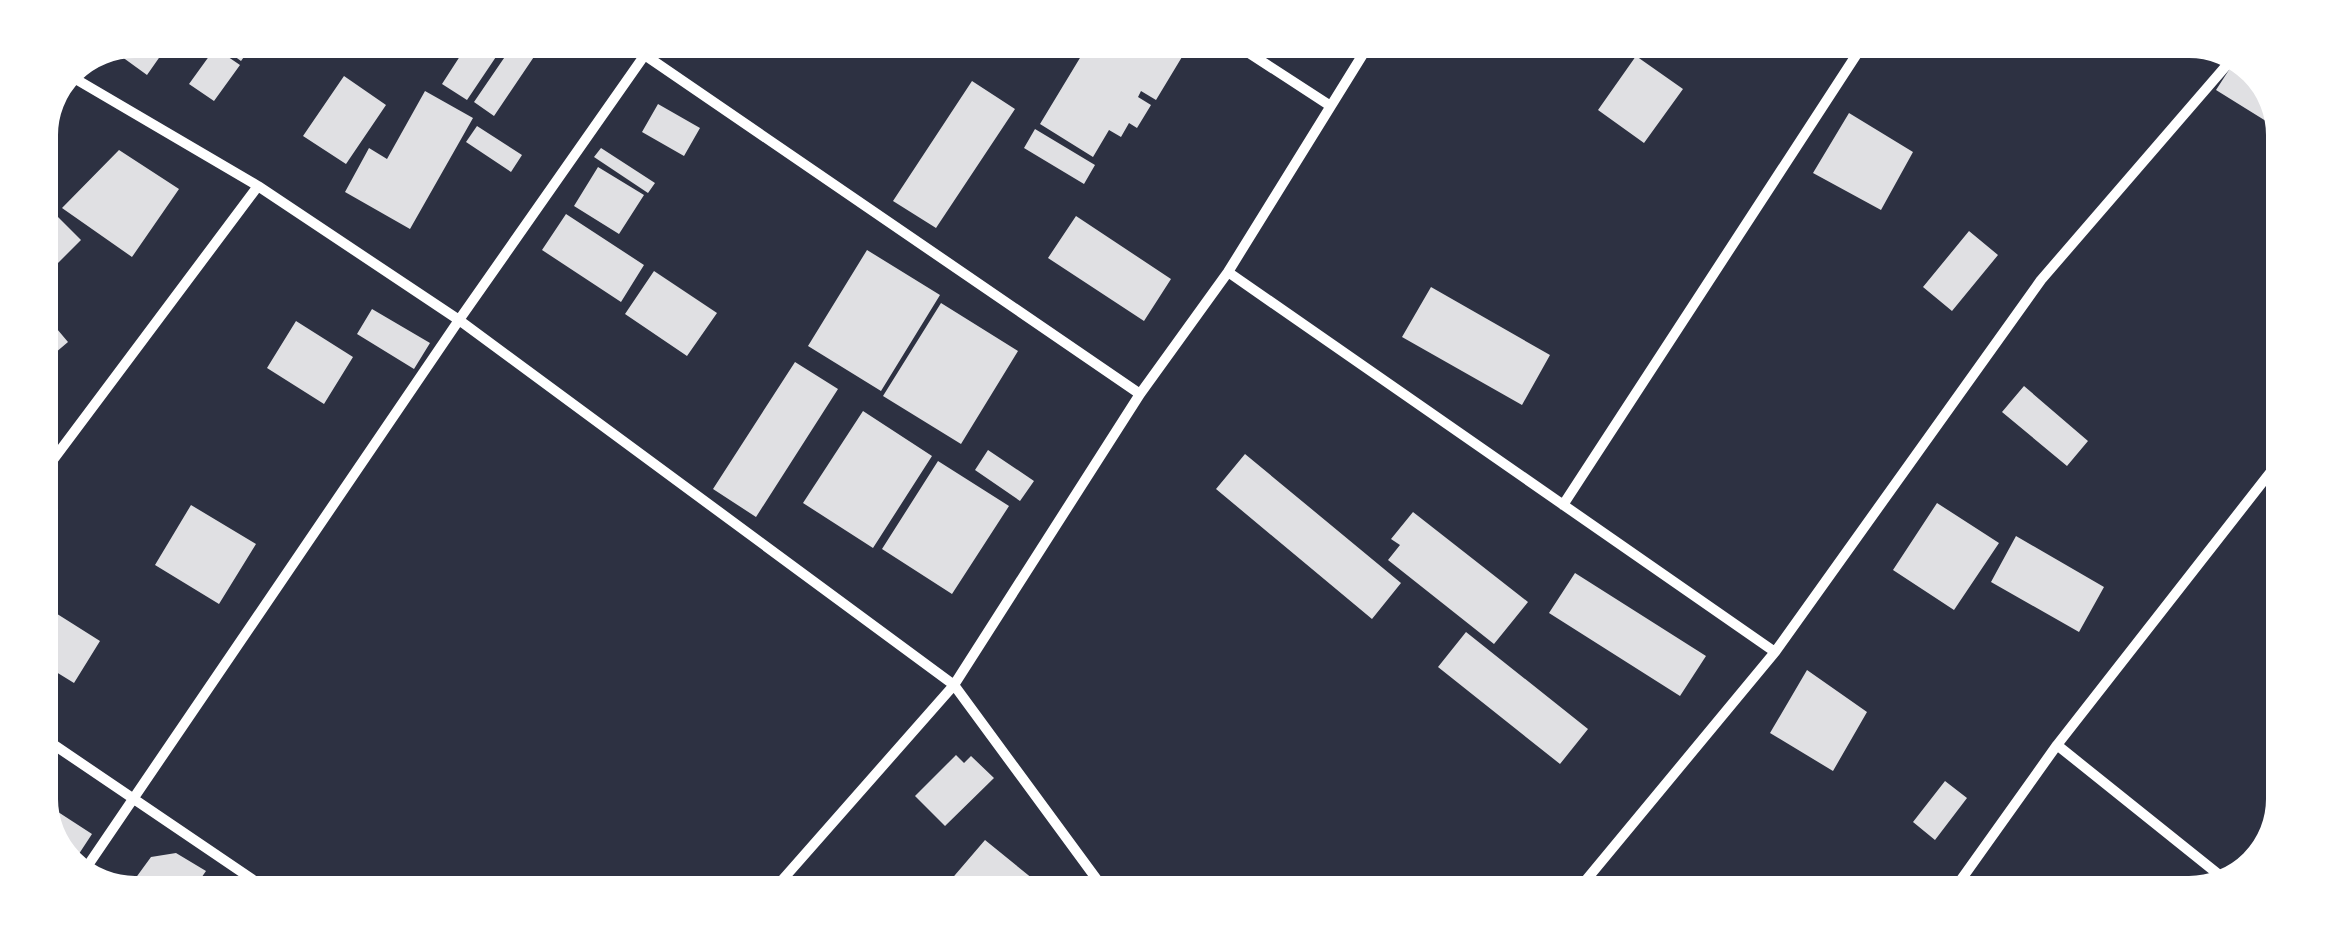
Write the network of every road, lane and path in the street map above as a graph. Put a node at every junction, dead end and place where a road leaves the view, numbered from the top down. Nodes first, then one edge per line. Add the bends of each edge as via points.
1 (641, 52) edge
2 (647, 52) edge
3 (1248, 52) edge
4 (1364, 52) edge
5 (1858, 52) edge
6 (645, 55) junction
7 (2229, 63) edge
8 (75, 79) edge
9 (1329, 105) junction
10 (258, 186) junction
11 (1228, 272) junction
12 (458, 320) junction
13 (1140, 394) junction
14 (52, 461) edge
15 (2272, 470) edge
16 (1562, 505) junction
17 (1775, 652) junction
18 (954, 684) junction
19 (53, 744) edge
20 (2057, 745) junction
21 (135, 800) junction
22 (87, 867) edge
23 (2220, 875) edge
24 (256, 882) edge
25 (780, 882) edge
26 (1099, 882) edge
27 (1584, 882) edge
28 (1959, 882) edge

1 - 6 street
2 - 6 street
3 - 9 street
4 - 9 street
5 - 16 street
6 - 12 street
6 - 13 street
7 - 17 street via 2041,280
8 - 10 street
9 - 11 street
10 - 12 street
10 - 14 street
11 - 13 street
11 - 16 street
12 - 18 street
12 - 21 street
13 - 18 street
15 - 20 street
16 - 17 street
17 - 27 street
18 - 25 street
18 - 26 street
19 - 21 street
20 - 23 street
20 - 28 street
21 - 22 street
21 - 24 street

